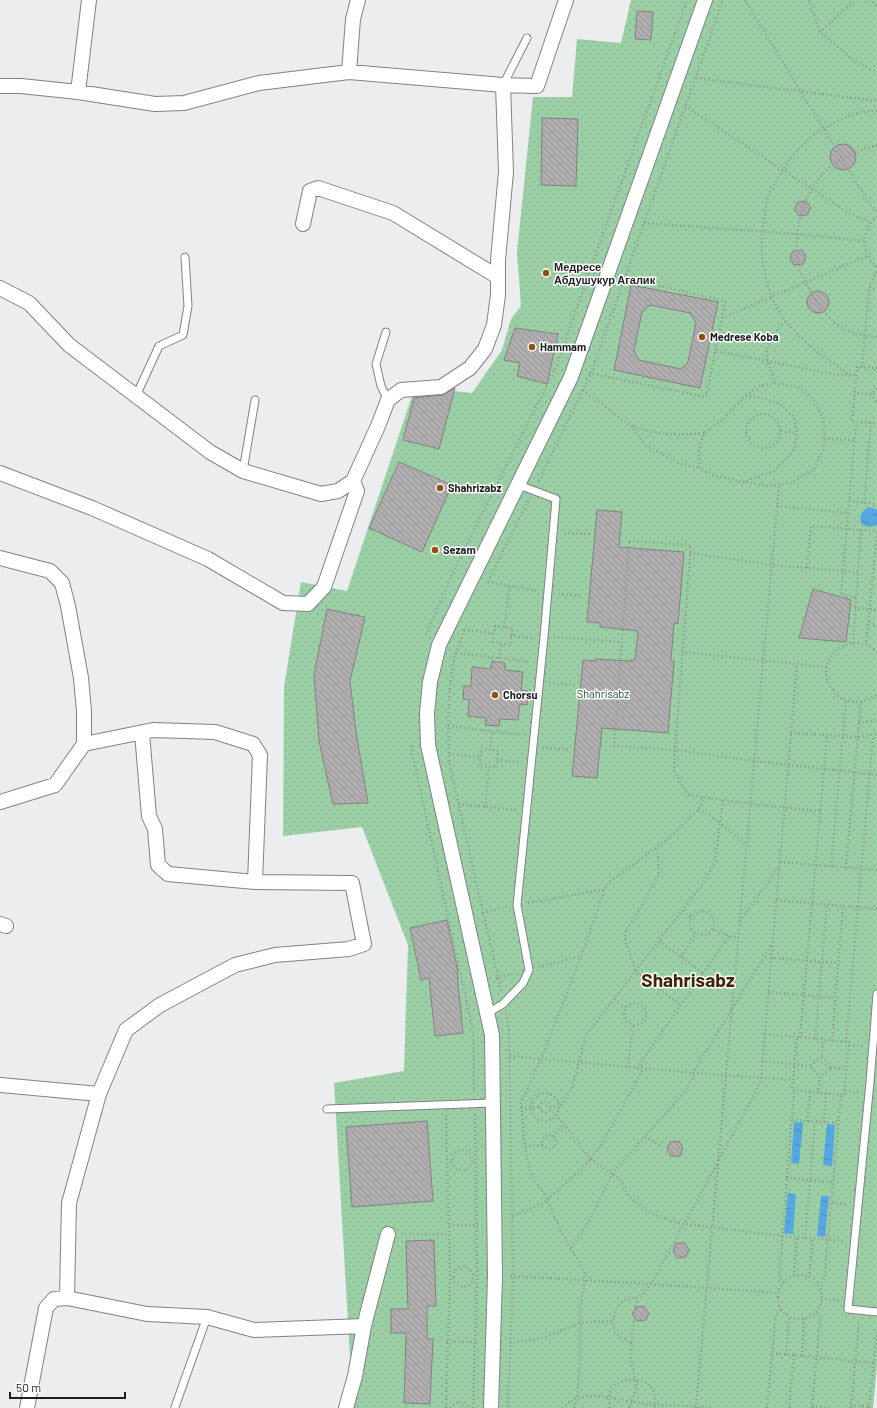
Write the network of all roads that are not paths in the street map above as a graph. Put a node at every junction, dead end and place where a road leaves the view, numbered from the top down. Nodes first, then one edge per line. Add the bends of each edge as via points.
1 (89, 0) edge
2 (358, 0) edge
3 (566, 0) edge
4 (706, 0) edge
5 (527, 38) dead end
6 (349, 72) junction
7 (503, 85) junction
8 (0, 86) edge
9 (78, 92) junction
10 (302, 224) dead end
11 (185, 257) dead end
12 (498, 277) junction
13 (0, 288) edge
14 (386, 332) dead end
15 (136, 396) junction
16 (255, 400) dead end
17 (388, 400) junction
18 (243, 472) junction
19 (0, 473) edge
20 (353, 481) junction
21 (519, 485) junction
22 (0, 558) edge
23 (142, 733) junction
24 (84, 744) junction
25 (0, 802) edge
26 (255, 882) junction
27 (877, 994) edge
28 (488, 1013) junction
29 (0, 1085) edge
30 (99, 1094) junction
31 (493, 1103) junction
32 (327, 1109) dead end
33 (388, 1234) road end
34 (66, 1298) junction
35 (877, 1312) edge
36 (207, 1317) junction
37 (364, 1326) junction
38 (175, 1407) edge
39 (27, 1408) edge
40 (346, 1408) edge
41 (491, 1408) edge

1 - 9 street
2 - 6 street via 353,19
3 - 7 street via 537,86
4 - 21 street via 574,370
5 - 7 lane
6 - 7 street
6 - 9 street via 259,83 184,103 155,104
7 - 12 street via 506,172
8 - 9 street
10 - 12 street via 310,191 318,188 393,213
11 - 15 lane via 188,306 183,335 159,346
12 - 17 street via 494,325 485,349 470,368 441,387 401,390
13 - 15 street via 29,303 69,345
14 - 17 lane via 376,364 381,386
15 - 18 street via 210,452
16 - 18 lane
17 - 20 street
18 - 20 street via 321,494 338,491
19 - 20 street via 92,508 208,559 283,603 308,604 324,587 357,491
21 - 28 street via 439,645 430,682 427,713 428,745
21 - 28 lane via 556,499 517,905 528,970 523,983 503,1004
22 - 24 street via 50,571 62,582 81,678
23 - 24 street
23 - 26 street via 149,816 155,829 158,866 168,874
23 - 26 street via 153,730 215,732 253,744 260,755
24 - 25 street via 55,785
26 - 30 street via 352,883 364,944 349,949 275,954 235,965 160,1006 126,1030
27 - 35 lane via 848,1309
28 - 31 street via 492,1035
29 - 30 street
30 - 34 street via 69,1203
31 - 32 lane
31 - 41 street via 495,1276
33 - 37 street
34 - 36 street via 147,1314
34 - 39 street via 54,1299 46,1308
36 - 37 street via 254,1330
36 - 38 lane
37 - 40 street

